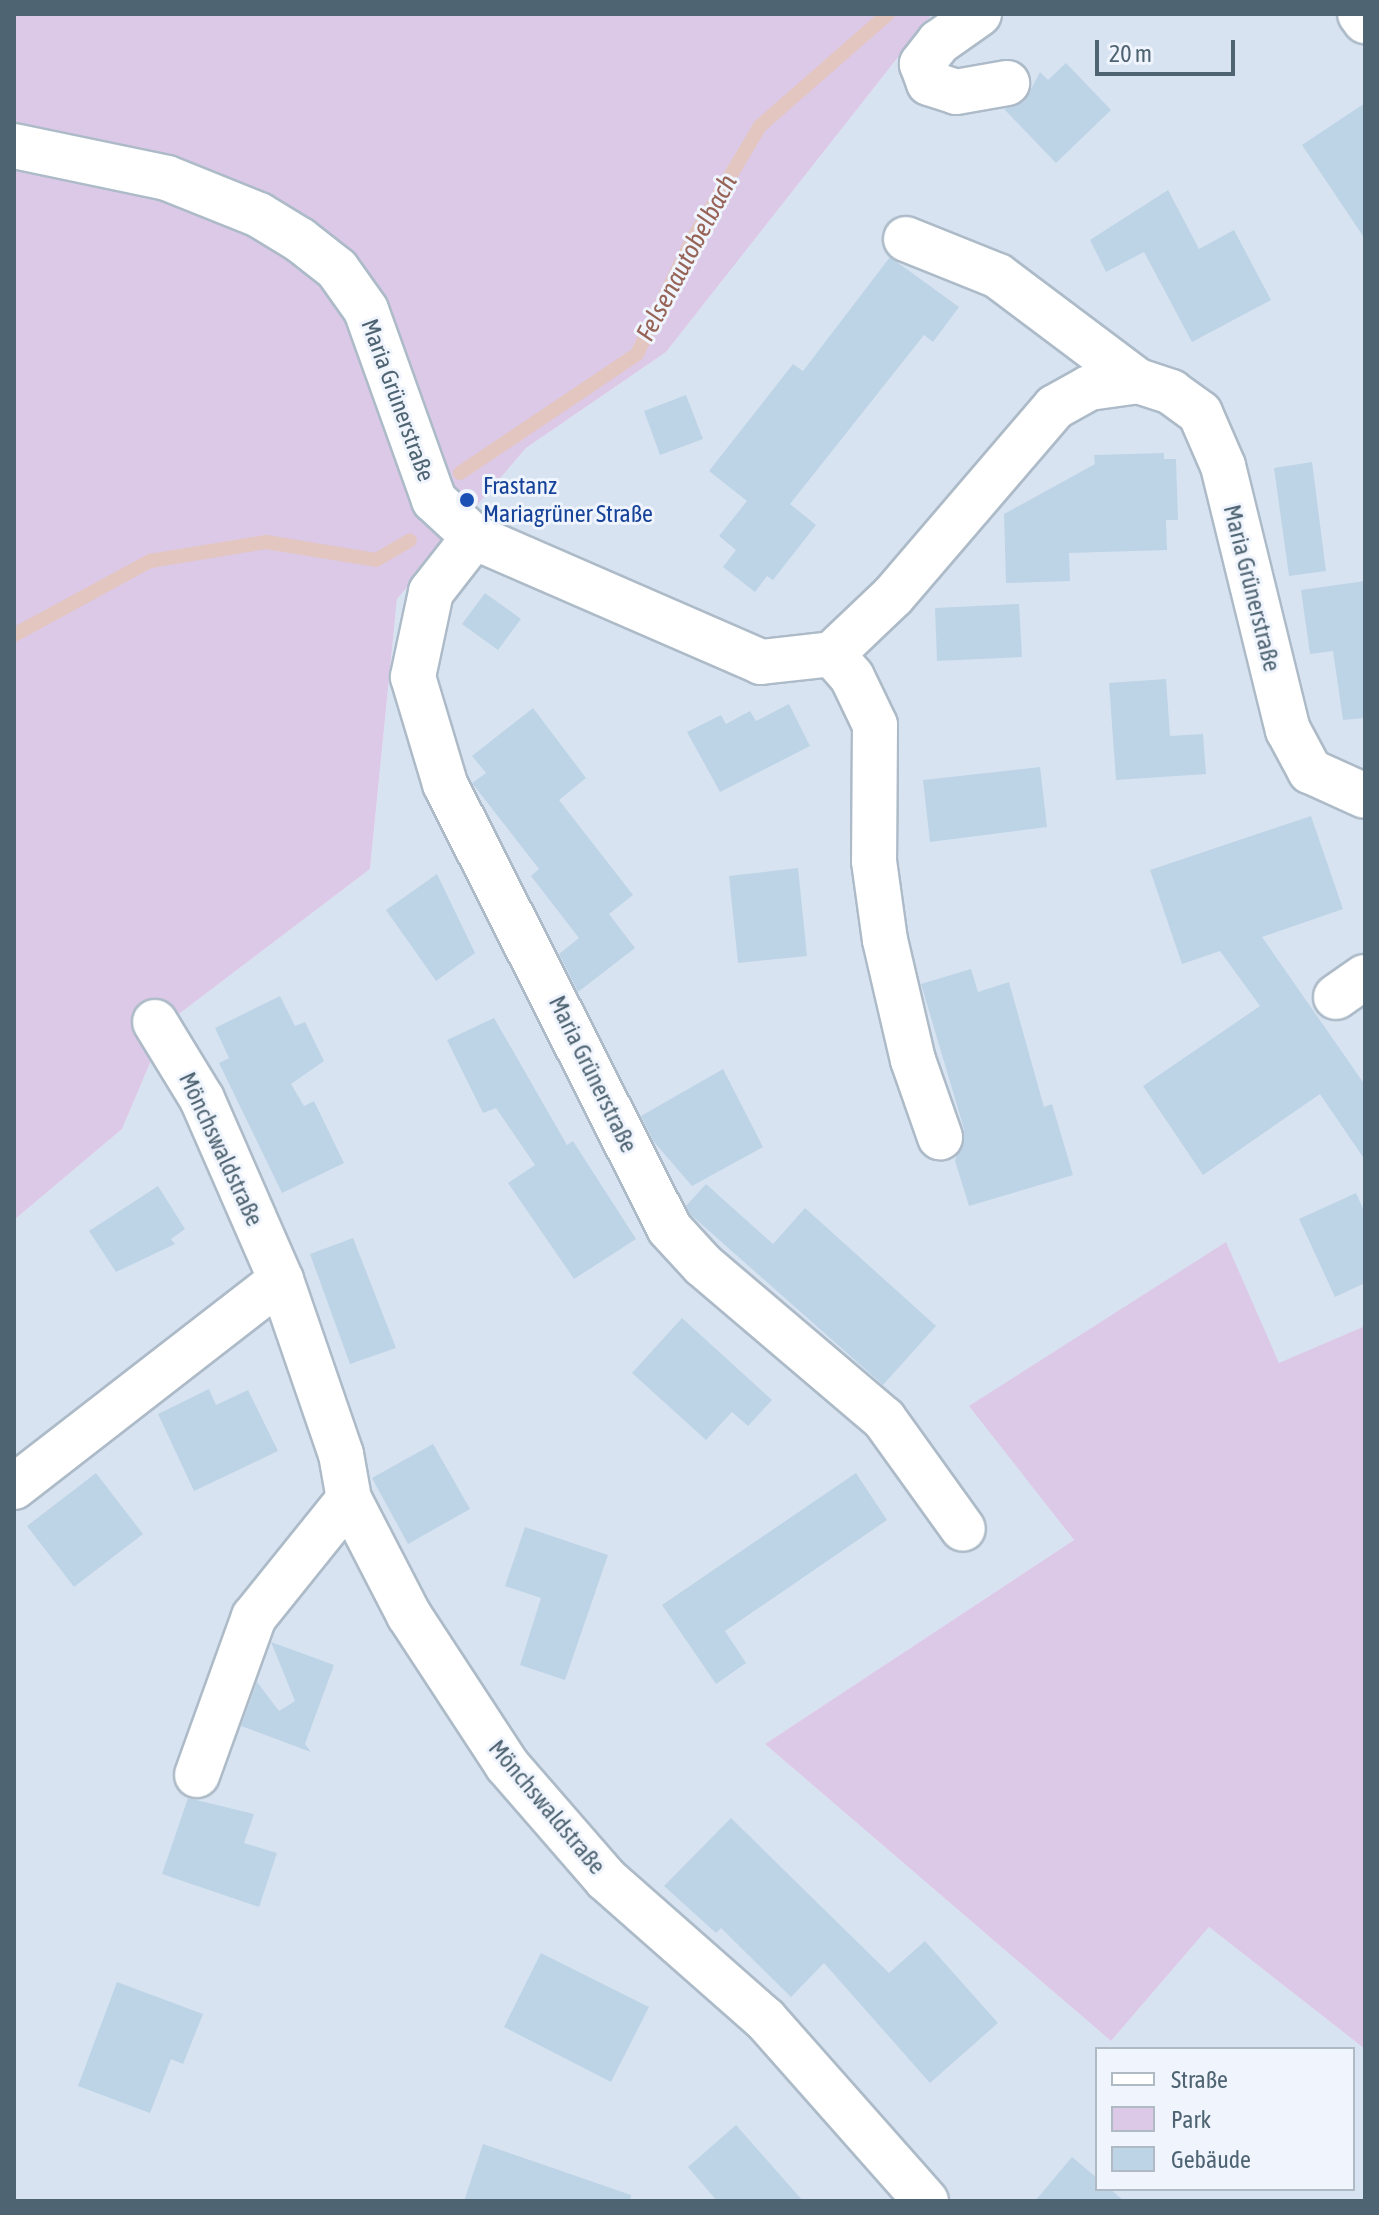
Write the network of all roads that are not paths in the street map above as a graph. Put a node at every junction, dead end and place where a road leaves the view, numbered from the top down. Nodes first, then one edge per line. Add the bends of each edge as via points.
1 (979, 14) edge
2 (1360, 14) edge
3 (1365, 21) edge
4 (1007, 83) dead end
5 (14, 146) edge
6 (906, 239) dead end
7 (1138, 381) junction
8 (474, 537) junction
9 (832, 654) junction
10 (1365, 796) edge
11 (155, 1022) dead end
12 (940, 1137) dead end
13 (281, 1280) junction
14 (14, 1487) edge
15 (349, 1499) junction
16 (963, 1529) dead end
17 (197, 1775) dead end
18 (926, 2201) edge

1 - 4 street via 939,42 922,64 929,83 956,92
2 - 3 street
5 - 8 street, Maria Grünerstraße via 167,178 259,215 337,269 366,310 407,440 434,500
6 - 7 street, Maria Grünerstraße via 998,276
7 - 9 street via 1089,388 1055,407 893,596
7 - 10 street, Maria Grünerstraße via 1200,413 1223,466 1288,730 1310,771
8 - 9 street, Maria Grünerstraße via 761,662
8 - 16 street, Maria Grünerstraße via 431,592 413,677 445,784 669,1228 703,1265 884,1419
9 - 12 street via 852,677 875,725 874,861 885,940 913,1060
11 - 13 street, Mönchswaldstraße via 202,1099
13 - 14 street
13 - 15 street, Mönchswaldstraße via 341,1454
15 - 17 street via 254,1617
15 - 18 street, Mönchswaldstraße via 409,1615 507,1765 606,1879 765,2019

